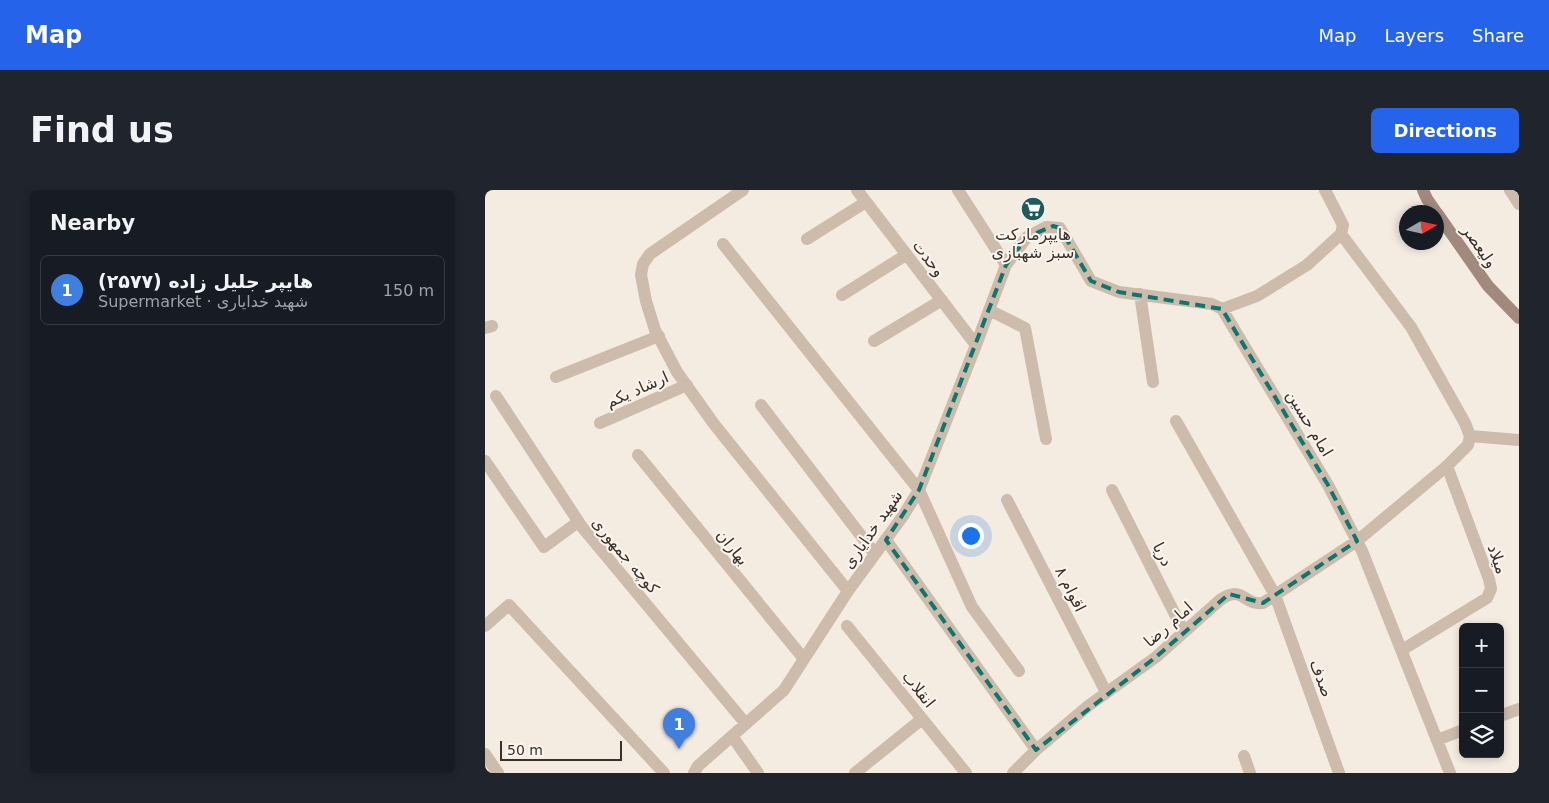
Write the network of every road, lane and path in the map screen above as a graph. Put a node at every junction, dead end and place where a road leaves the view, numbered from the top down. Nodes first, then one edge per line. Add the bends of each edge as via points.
1 (743, 190) edge
2 (857, 190) edge
3 (958, 190) edge
4 (1325, 190) edge
5 (1423, 190) edge
6 (1510, 190) edge
7 (866, 202) junction
8 (1519, 204) edge
9 (1431, 205) edge
10 (1444, 224) edge
11 (1341, 234) junction
12 (807, 239) dead end
13 (723, 244) dead end
14 (906, 255) junction
15 (1006, 264) junction
16 (1140, 294) junction
17 (842, 295) dead end
18 (942, 300) junction
19 (1222, 309) junction
20 (989, 310) junction
21 (1519, 318) edge
22 (659, 336) junction
23 (874, 341) dead end
24 (976, 345) junction
25 (555, 377) dead end
26 (1153, 382) dead end
27 (687, 385) junction
28 (496, 396) dead end
29 (761, 405) dead end
30 (1176, 421) dead end
31 (600, 423) dead end
32 (1470, 436) junction
33 (1046, 439) dead end
34 (1519, 440) edge
35 (638, 455) dead end
36 (485, 460) edge
37 (1447, 466) junction
38 (919, 490) junction
39 (1112, 490) dead end
40 (1007, 500) dead end
41 (578, 522) junction
42 (886, 540) junction
43 (1357, 541) junction
44 (875, 554) junction
45 (848, 591) junction
46 (1275, 595) junction
47 (485, 626) edge
48 (847, 626) dead end
49 (1184, 632) junction
50 (1402, 650) junction
51 (804, 659) junction
52 (1019, 671) dead end
53 (1106, 692) junction
54 (1519, 709) edge
55 (1504, 715) edge
56 (922, 719) junction
57 (746, 724) junction
58 (1459, 732) edge
59 (732, 736) junction
60 (1437, 740) junction
61 (1036, 750) junction
62 (485, 754) edge
63 (1244, 756) dead end
64 (498, 773) edge
65 (664, 773) edge
66 (694, 773) edge
67 (758, 773) edge
68 (855, 773) edge
69 (966, 773) edge
70 (1013, 773) edge
71 (1250, 773) edge
72 (1339, 773) edge
73 (1450, 773) edge

1 - 22 street via 650,254 643,264 641,275 646,301
2 - 7 street, وحدت
3 - 15 street
4 - 11 street via 1343,225
5 - 9 street, ولیعصر
6 - 8 street
7 - 12 street
7 - 14 street, وحدت
10 - 21 street, ولیعصر via 1487,286
11 - 19 street via 1307,265 1257,296
11 - 32 street via 1411,327
13 - 38 street
14 - 17 street
14 - 18 street, وحدت
15 - 16 street, شهید خدایاری via 1027,238 1046,227 1060,228 1091,281 1119,292
15 - 20 street, شهید خدایاری
16 - 19 street via 1212,304
16 - 26 street
18 - 23 street
18 - 24 street, وحدت
19 - 43 street, امام حسین via 1328,485
20 - 24 street, شهید خدایاری
20 - 33 street via 1025,328
22 - 25 street
22 - 27 street
24 - 38 street, شهید خدایاری
27 - 31 street, ارشاد یکم
27 - 45 street via 753,475
28 - 41 street, کوچه جمهوری
29 - 44 street
30 - 46 street, صدف
32 - 34 street
32 - 37 street, امام رضا via 1468,445
35 - 51 street, بهاران
36 - 41 street via 544,547
37 - 43 street, امام رضا
37 - 50 street, میلاد via 1491,589 1487,598
38 - 42 street, شهید خدایاری
38 - 52 street via 972,607
39 - 49 street, دریا
40 - 53 street, اقوام ۸
41 - 57 street, کوچه جمهوری
42 - 44 street, شهید خدایاری
42 - 61 street
43 - 46 street, امام رضا
43 - 50 street, امام حسین
44 - 45 street, شهید خدایاری
45 - 51 street, شهید خدایاری
46 - 49 street, امام رضا via 1255,604 1236,592 1229,594
46 - 72 street, صدف
47 - 65 street via 509,605
48 - 56 street, انقلاب
49 - 53 street, امام رضا via 1156,657
50 - 60 street, امام حسین
51 - 57 street, شهید خدایاری via 784,690
53 - 61 street, امام رضا
54 - 55 street
56 - 68 street
56 - 69 street, انقلاب
57 - 59 street, شهید خدایاری
58 - 60 street
59 - 66 street, شهید خدایاری
59 - 67 street
60 - 73 street, امام حسین
61 - 70 street, امام رضا
62 - 64 street
63 - 71 street

